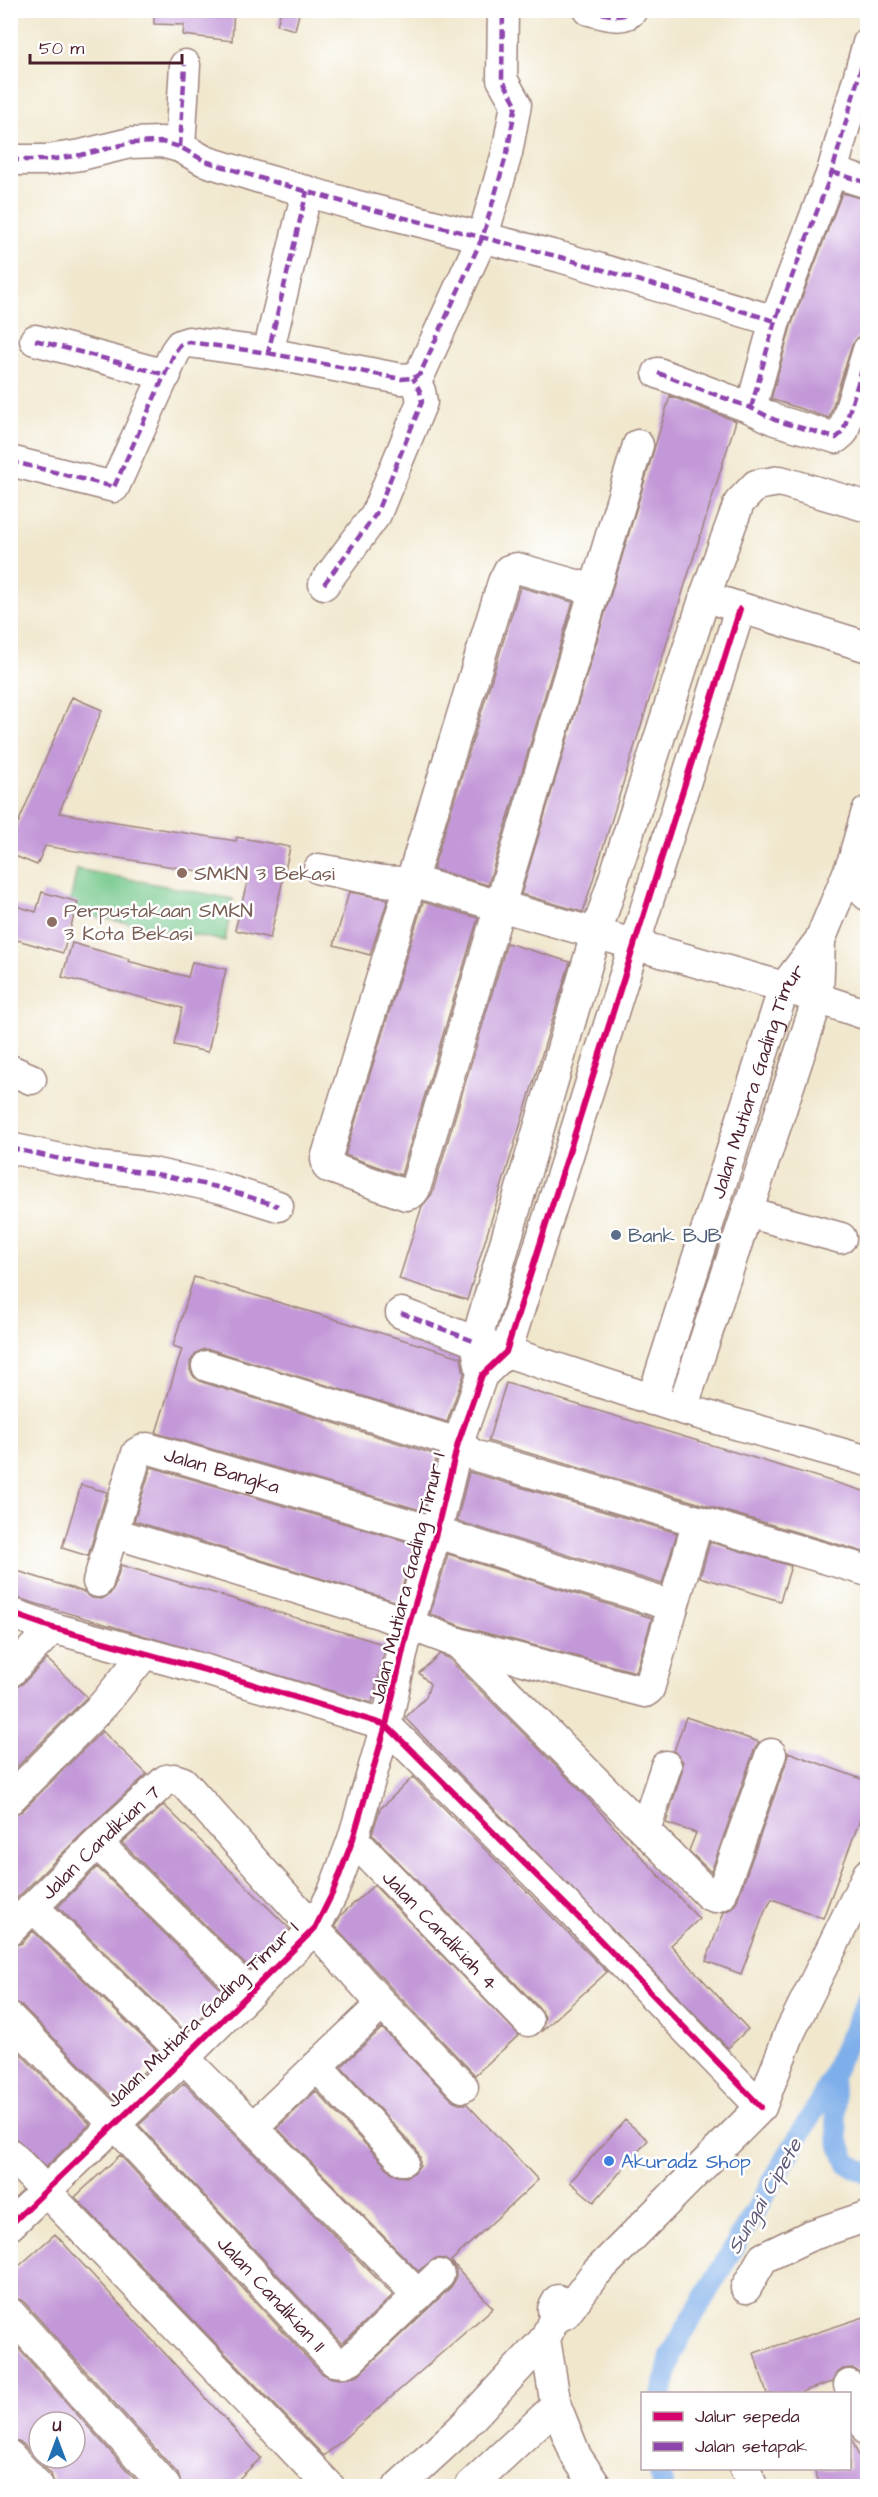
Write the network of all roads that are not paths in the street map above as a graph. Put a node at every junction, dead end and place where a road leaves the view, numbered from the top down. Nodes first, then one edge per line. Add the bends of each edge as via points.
1 (503, 10) edge
2 (589, 10) edge
3 (632, 10) edge
4 (867, 43) edge
5 (185, 65) dead end
6 (863, 80) edge
7 (180, 147) junction
8 (10, 160) edge
9 (832, 172) junction
10 (867, 183) edge
11 (307, 191) junction
12 (483, 236) junction
13 (775, 321) junction
14 (35, 340) dead end
15 (867, 350) edge
16 (268, 352) junction
17 (658, 373) dead end
18 (166, 375) junction
19 (413, 378) junction
20 (751, 408) junction
21 (638, 446) dead end
22 (10, 461) edge
23 (867, 507) edge
24 (324, 584) dead end
25 (594, 590) junction
26 (705, 596) junction
27 (740, 609) junction
28 (867, 647) edge
29 (867, 813) edge
30 (857, 851) junction
31 (319, 868) dead end
32 (412, 881) junction
33 (867, 894) edge
34 (501, 905) junction
35 (596, 934) junction
36 (820, 940) junction
37 (632, 945) junction
38 (784, 987) junction
39 (818, 998) junction
40 (867, 1015) edge
41 (10, 1148) edge
42 (278, 1206) dead end
43 (747, 1212) junction
44 (841, 1238) dead end
45 (401, 1313) dead end
46 (476, 1342) junction
47 (506, 1352) junction
48 (207, 1366) dead end
49 (482, 1375) junction
50 (652, 1400) junction
51 (682, 1409) junction
52 (458, 1443) junction
53 (867, 1461) edge
54 (698, 1521) junction
55 (114, 1533) junction
56 (436, 1533) junction
57 (867, 1571) edge
58 (98, 1582) dead end
59 (673, 1606) junction
60 (10, 1613) edge
61 (409, 1624) junction
62 (53, 1628) junction
63 (458, 1643) junction
64 (145, 1653) junction
65 (10, 1672) edge
66 (386, 1725) junction
67 (771, 1754) dead end
68 (666, 1766) dead end
69 (10, 1799) edge
70 (645, 1830) junction
71 (353, 1839) junction
72 (97, 1843) junction
73 (867, 1874) edge
74 (33, 1907) junction
75 (315, 1928) junction
76 (10, 1930) edge
77 (250, 1993) junction
78 (382, 2004) junction
79 (10, 2018) edge
80 (528, 2021) dead end
81 (184, 2058) junction
82 (317, 2066) junction
83 (463, 2087) dead end
84 (759, 2097) junction
85 (114, 2124) junction
86 (253, 2127) junction
87 (10, 2154) edge
88 (403, 2160) dead end
89 (47, 2191) junction
90 (867, 2216) edge
91 (10, 2225) edge
92 (746, 2288) dead end
93 (10, 2313) edge
94 (550, 2329) junction
95 (851, 2393) edge
96 (556, 2406) junction
97 (867, 2431) edge
98 (10, 2456) edge
99 (745, 2470) edge
100 (38, 2487) edge
101 (165, 2487) edge
102 (329, 2487) edge
103 (399, 2487) edge
104 (470, 2487) edge
105 (596, 2487) edge
106 (752, 2487) edge

1 - 12 street via 502,79 516,104 507,153
2 - 3 street via 623,16
4 - 6 street
5 - 7 street
6 - 9 street
7 - 8 street via 147,141 57,158
7 - 11 street via 204,161
9 - 10 street
9 - 13 street
11 - 12 street
11 - 16 street
12 - 13 street
12 - 19 street via 421,371
13 - 20 street
14 - 18 street
15 - 20 street via 843,432 836,438 775,420
16 - 18 street via 184,342 177,348
16 - 19 street via 400,379
17 - 20 street
18 - 22 street via 114,487
19 - 24 street via 422,402 376,514
21 - 25 street
23 - 26 street via 780,481 756,485 739,503
25 - 32 street via 517,568 509,570
25 - 34 street
26 - 27 street
26 - 35 street
27 - 28 street
27 - 37 street
29 - 30 main road, Jalan Mutiara Gading Timur
30 - 33 main road, Jalan Mutiara Gading Timur
30 - 36 street, Jalan Mutiara Gading Timur
31 - 32 street via 388,882
32 - 34 street
32 - 34 street via 326,1159 328,1167 406,1195 415,1189
34 - 35 street
35 - 37 street
35 - 46 street
36 - 38 street, Jalan Mutiara Gading Timur
36 - 39 street, Jalan Mutiara Gading Timur
37 - 38 street
37 - 47 street
38 - 39 street
38 - 50 street, Jalan Mutiara Gading Timur
39 - 40 street
39 - 43 street, Jalan Mutiara Gading Timur
41 - 42 street via 97,1167 152,1173
43 - 44 street
43 - 51 street, Jalan Mutiara Gading Timur
45 - 46 street
46 - 47 street
46 - 49 street, Jalan Mutiara Gading Timur I
47 - 49 street, Jalan Mutiara Gading Timur I
47 - 50 street
48 - 52 street
49 - 52 street, Jalan Mutiara Gading Timur I
50 - 51 street
51 - 53 street
52 - 54 street via 473,1455
52 - 56 street, Jalan Mutiara Gading Timur I
54 - 57 street
54 - 59 street
55 - 56 street, Jalan Bangka via 137,1453 147,1448
55 - 58 street, Jalan Bangka
55 - 61 street
56 - 59 street, Jalan Bangka
56 - 61 street, Jalan Mutiara Gading Timur I
59 - 63 street via 645,1692
60 - 62 street
61 - 63 street
61 - 66 street, Jalan Mutiara Gading Timur I
62 - 64 street
62 - 65 street
63 - 70 street
64 - 66 street
64 - 69 street via 104,1704
66 - 71 street, Jalan Mutiara Gading Timur I
66 - 84 street
67 - 70 street via 721,1895 709,1895
68 - 70 street
71 - 75 street, Jalan Mutiara Gading Timur I
71 - 80 street, Jalan Candikiah 4
72 - 74 street, Jalan Candikian 7
72 - 75 street, Jalan Candikian 7 via 166,1780 183,1782
72 - 77 street
73 - 84 street
74 - 76 street, Jalan Candikian 7
74 - 81 street
75 - 77 street, Jalan Mutiara Gading Timur I
75 - 78 street
77 - 81 street, Jalan Mutiara Gading Timur I
78 - 82 street
78 - 83 street
79 - 85 street
81 - 85 street, Jalan Mutiara Gading Timur I
81 - 86 street
82 - 86 street
82 - 88 street
84 - 94 street via 594,2275
85 - 86 street, Jalan Candikian 11 via 334,2361 344,2362 429,2285
85 - 89 street, Jalan Mutiara Gading Timur I
87 - 89 street
89 - 91 street, Jalan Mutiara Gading Timur I
89 - 102 street
90 - 92 street via 809,2236 763,2258
93 - 101 street
94 - 96 street
94 - 103 street via 462,2428
95 - 97 street
96 - 104 street
96 - 105 street via 576,2456
98 - 100 street
99 - 106 street

